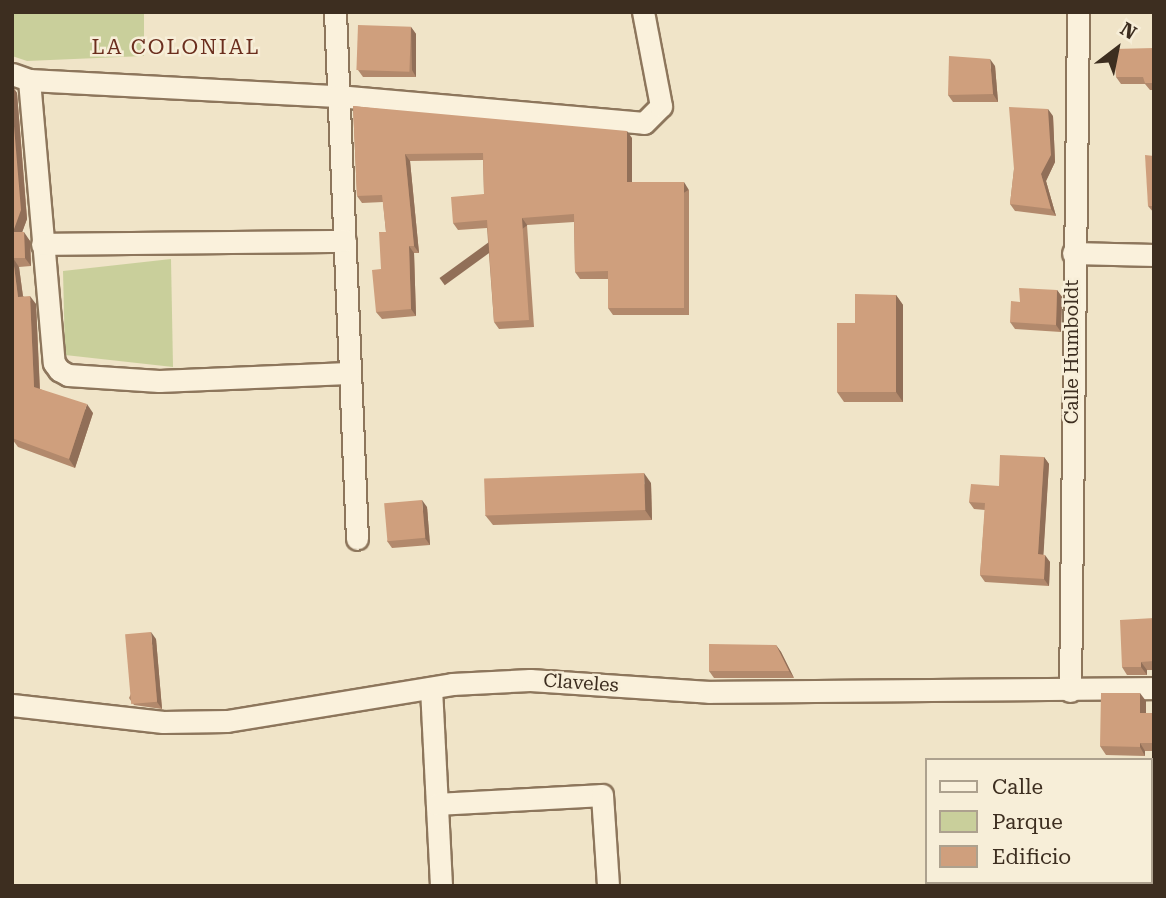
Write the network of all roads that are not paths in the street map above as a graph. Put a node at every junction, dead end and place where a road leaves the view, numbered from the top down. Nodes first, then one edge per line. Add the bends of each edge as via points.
1 (335, 12) edge
2 (643, 12) edge
3 (1078, 12) edge
4 (20, 77) edge
5 (337, 96) junction
6 (345, 241) junction
7 (42, 244) junction
8 (1073, 253) junction
9 (1154, 256) edge
10 (348, 373) junction
11 (357, 539) dead end
12 (430, 688) junction
13 (1154, 688) edge
14 (1070, 691) junction
15 (12, 705) edge
16 (437, 804) junction
17 (441, 886) edge
18 (608, 886) edge

1 - 5 street
2 - 5 street via 661,106 644,123
3 - 8 street, Calle Humboldt
4 - 5 street
4 - 7 street
5 - 6 street
6 - 7 street
6 - 10 street
7 - 10 street via 54,363 68,375 159,381
8 - 9 street
8 - 14 street, Calle Humboldt
10 - 11 street
12 - 14 street, Claveles via 530,680 709,692
12 - 15 street, Claveles via 227,722 163,722
12 - 16 street
13 - 14 street, Claveles
16 - 17 street
16 - 18 street via 602,795

